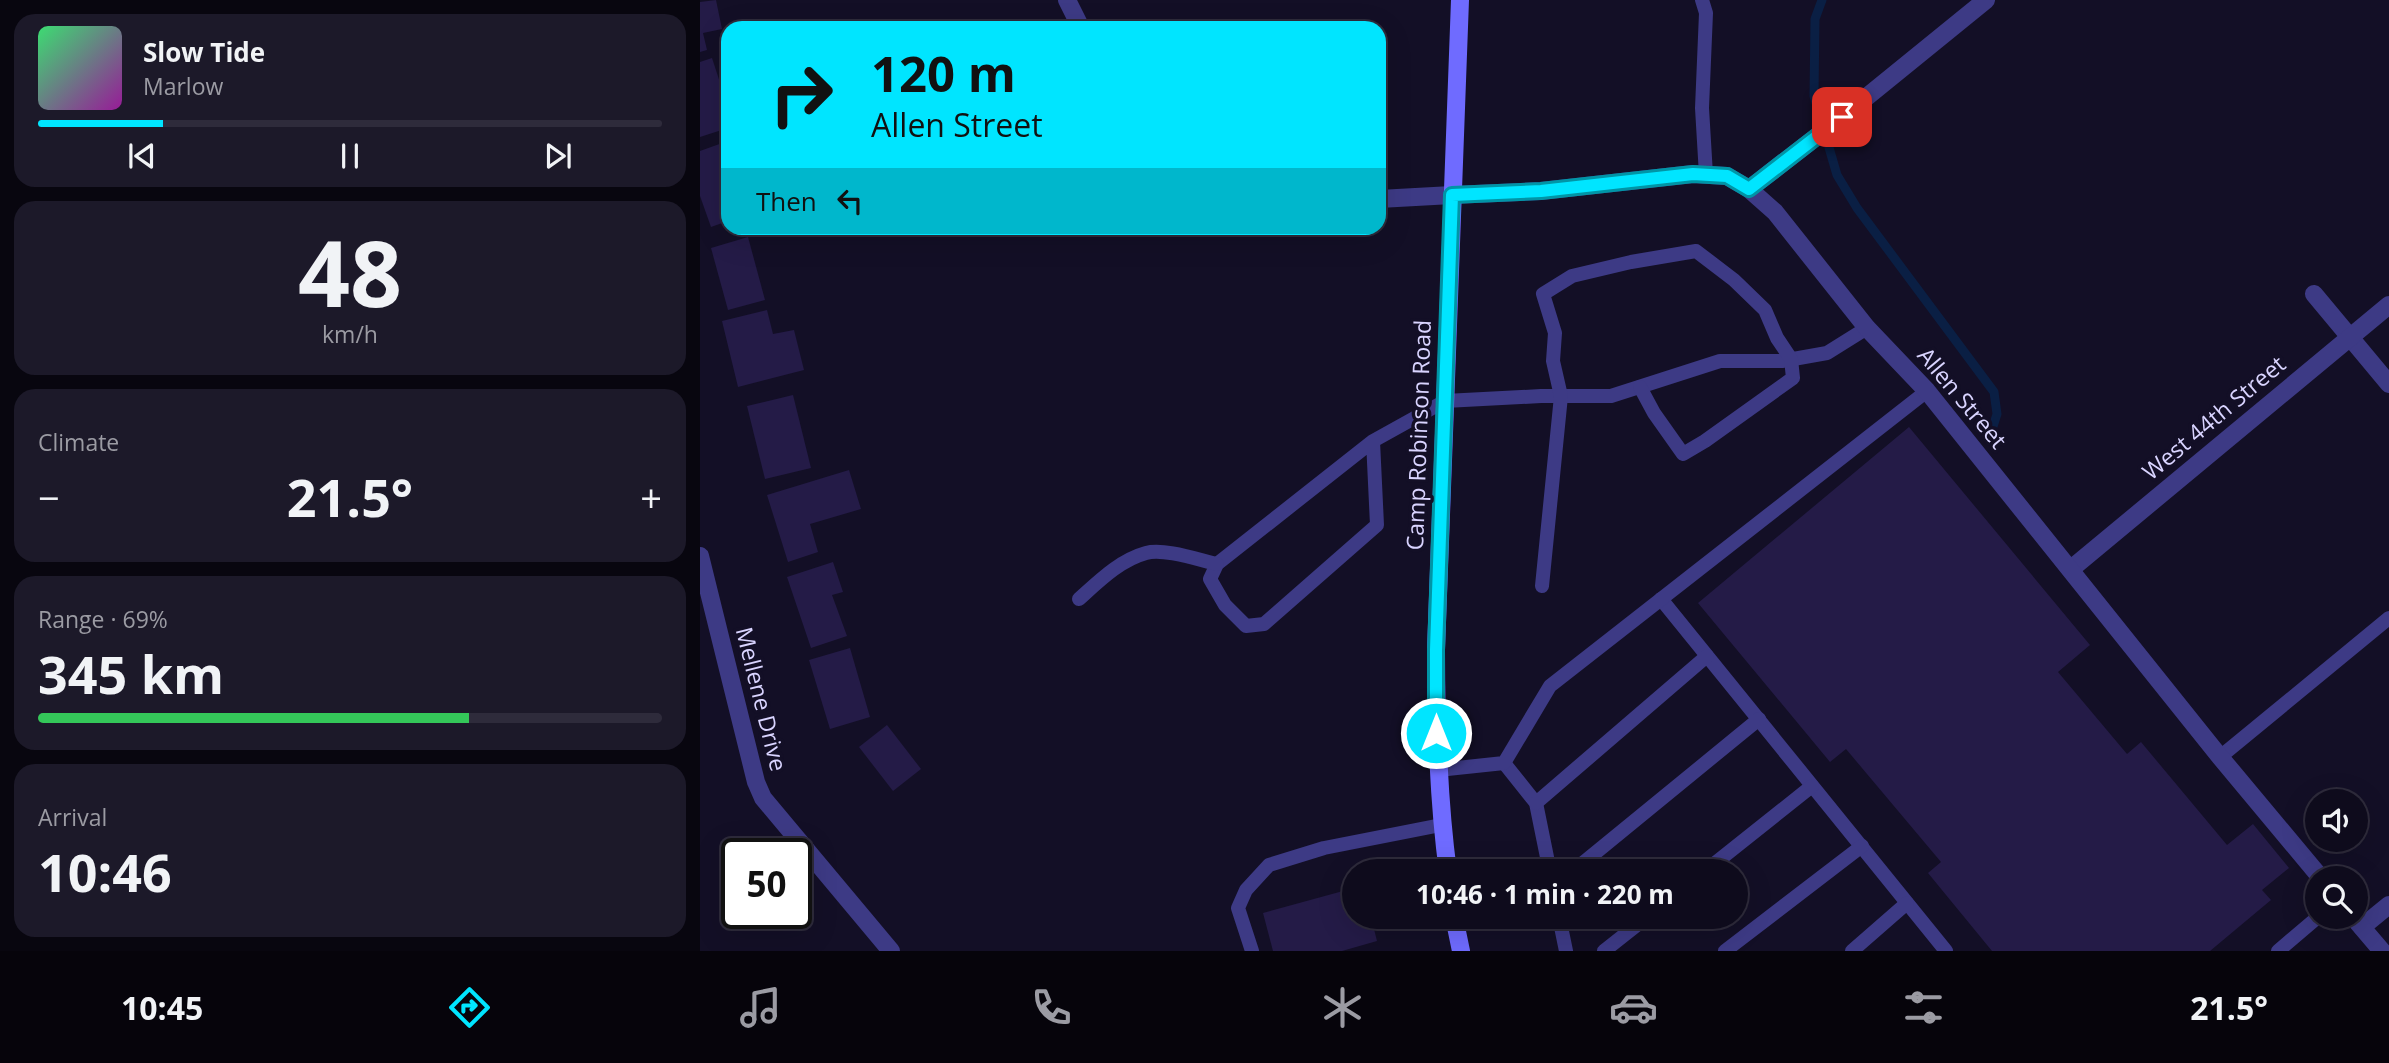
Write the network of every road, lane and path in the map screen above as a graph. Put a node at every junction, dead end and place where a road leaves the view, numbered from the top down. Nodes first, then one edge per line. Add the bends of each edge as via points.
1 (1067, 0) edge
2 (1460, 0) edge
3 (1702, 0) edge
4 (1986, 0) edge
5 (1078, 21) edge
6 (1706, 174) junction
7 (1749, 189) junction
8 (1452, 195) junction
9 (1386, 199) edge
10 (2314, 294) dead end
11 (2389, 305) edge
12 (1867, 328) junction
13 (2350, 337) junction
14 (1791, 359) junction
15 (2389, 384) edge
16 (1640, 387) junction
17 (1927, 391) junction
18 (1561, 396) junction
19 (1445, 401) junction
20 (1373, 441) junction
21 (700, 556) edge
22 (1217, 564) junction
23 (2071, 569) junction
24 (1542, 586) dead end
25 (1079, 599) dead end
26 (1661, 599) junction
27 (2389, 618) edge
28 (1707, 656) junction
29 (1759, 719) junction
30 (2220, 757) junction
31 (1504, 763) junction
32 (1438, 770) junction
33 (1812, 786) junction
34 (1536, 803) junction
35 (1441, 825) junction
36 (1862, 846) junction
37 (1446, 859) edge
38 (1547, 859) edge
39 (1588, 859) edge
40 (1720, 859) edge
41 (2311, 866) edge
42 (1907, 903) junction
43 (2389, 905) edge
44 (2368, 917) edge
45 (2305, 928) edge
46 (1455, 929) edge
47 (1561, 929) edge
48 (1632, 929) edge
49 (2364, 929) edge
50 (1457, 950) edge
51 (891, 951) edge
52 (1252, 951) edge
53 (1566, 951) edge
54 (1604, 951) edge
55 (1725, 951) edge
56 (1852, 951) edge
57 (1946, 951) edge
58 (2278, 951) edge
59 (2382, 951) edge

1 - 5 street
2 - 8 main road, Camp Robinson Road
3 - 6 lane via 1706,13 1702,108
4 - 7 street
6 - 7 street, Allen Street via 1727,176
6 - 8 street, Allen Street
7 - 12 street, Allen Street via 1775,212
8 - 9 street, Allen Street
8 - 19 main road, Camp Robinson Road
10 - 13 street
11 - 13 street, West 44th Street
12 - 14 lane via 1827,353
12 - 17 street, Allen Street
13 - 15 street
13 - 23 street, West 44th Street
14 - 16 lane via 1720,361
14 - 16 lane via 1793,378 1683,454
14 - 18 lane via 1765,310 1696,251 1572,276 1543,294 1555,333 1553,361
16 - 18 lane via 1611,396
17 - 23 street, Allen Street
17 - 26 lane
18 - 19 lane
18 - 24 lane
19 - 20 lane
19 - 32 main road, Camp Robinson Road via 1436,650
20 - 22 lane
20 - 22 lane via 1377,525 1264,624 1246,626 1225,604 1210,579
21 - 51 street, Mellene Drive via 763,798
22 - 25 lane via 1148,552 1116,566
23 - 30 street, Allen Street
26 - 28 lane
26 - 31 lane via 1550,686
27 - 30 lane
28 - 29 lane
28 - 34 lane
29 - 33 lane
29 - 39 lane
30 - 41 street, Allen Street
31 - 32 lane
31 - 34 lane
32 - 35 main road, Camp Robinson Road
33 - 36 lane
33 - 40 lane
34 - 38 lane
35 - 37 main road, Camp Robinson Road
35 - 52 lane via 1324,848 1269,865 1246,890 1238,908
36 - 42 lane
36 - 55 lane
42 - 56 lane
42 - 57 lane
43 - 44 street
45 - 58 lane
46 - 50 main road
47 - 53 lane
48 - 54 lane
49 - 59 street

